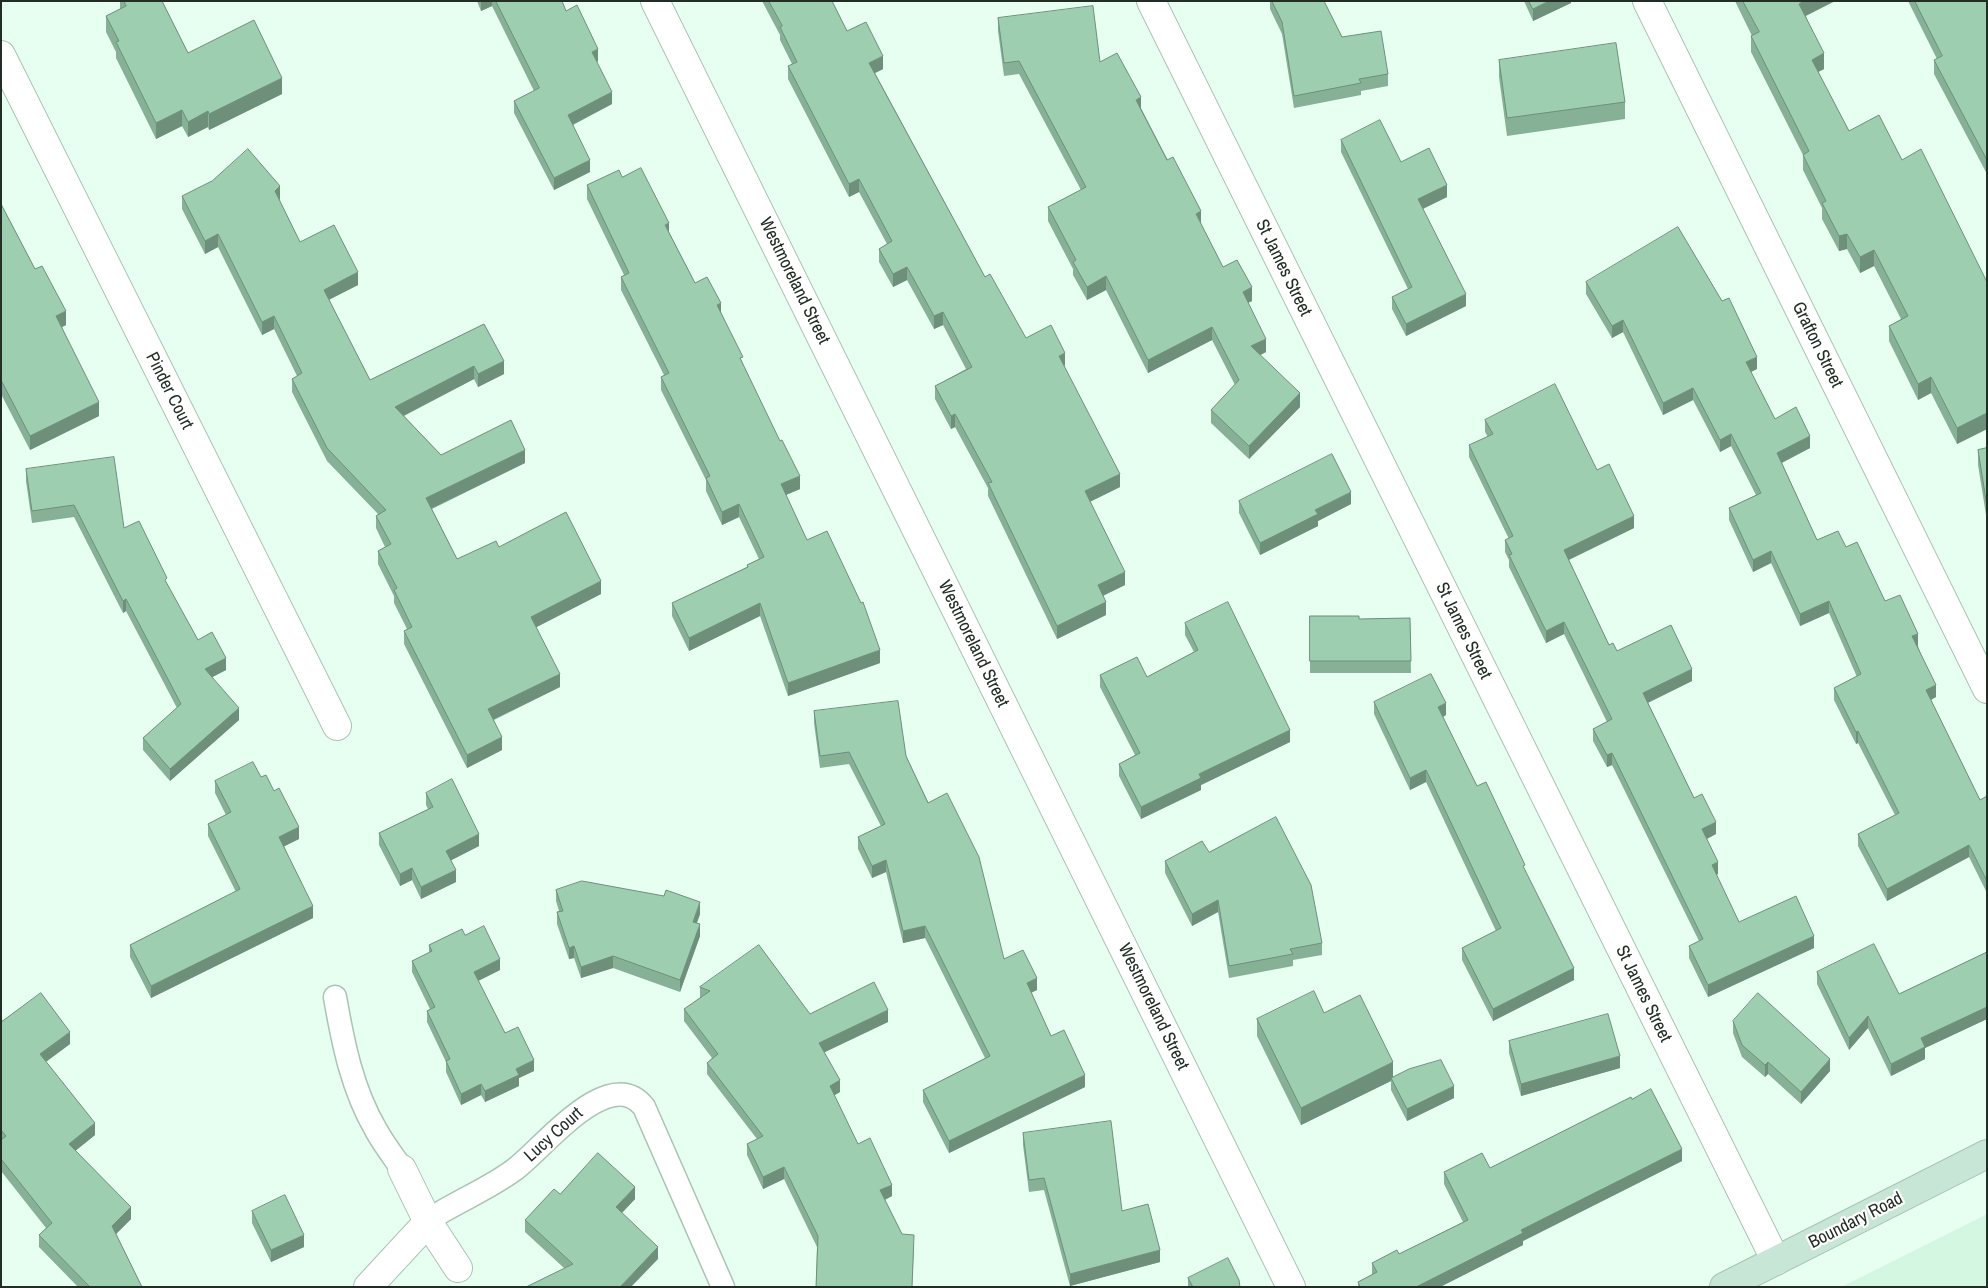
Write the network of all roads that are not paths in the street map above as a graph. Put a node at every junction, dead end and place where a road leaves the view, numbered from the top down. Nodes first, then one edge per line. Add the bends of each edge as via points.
1 (656, 1) edge
2 (1151, 1) edge
3 (1647, 1) edge
4 (1, 55) edge
5 (1987, 689) edge
6 (337, 726) dead end
7 (335, 997) dead end
8 (1987, 1154) edge
9 (402, 1169) joint
10 (428, 1222) junction
11 (1776, 1261) junction
12 (458, 1268) dead end
13 (368, 1287) edge
14 (724, 1287) edge
15 (1291, 1287) edge
16 (1724, 1287) edge

1 - 15 street, Westmoreland Street
2 - 11 street, St James Street
3 - 5 street, Grafton Street
4 - 6 street, Pinder Court
7 - 9 lane via 351,1075 375,1130
8 - 11 street, Boundary Road
9 - 10 street
10 - 12 street
10 - 13 street, Lucy Court
10 - 14 lane, Lucy Court via 515,1170 593,1102 611,1096 629,1096 640,1102 646,1111
11 - 16 street, Boundary Road

